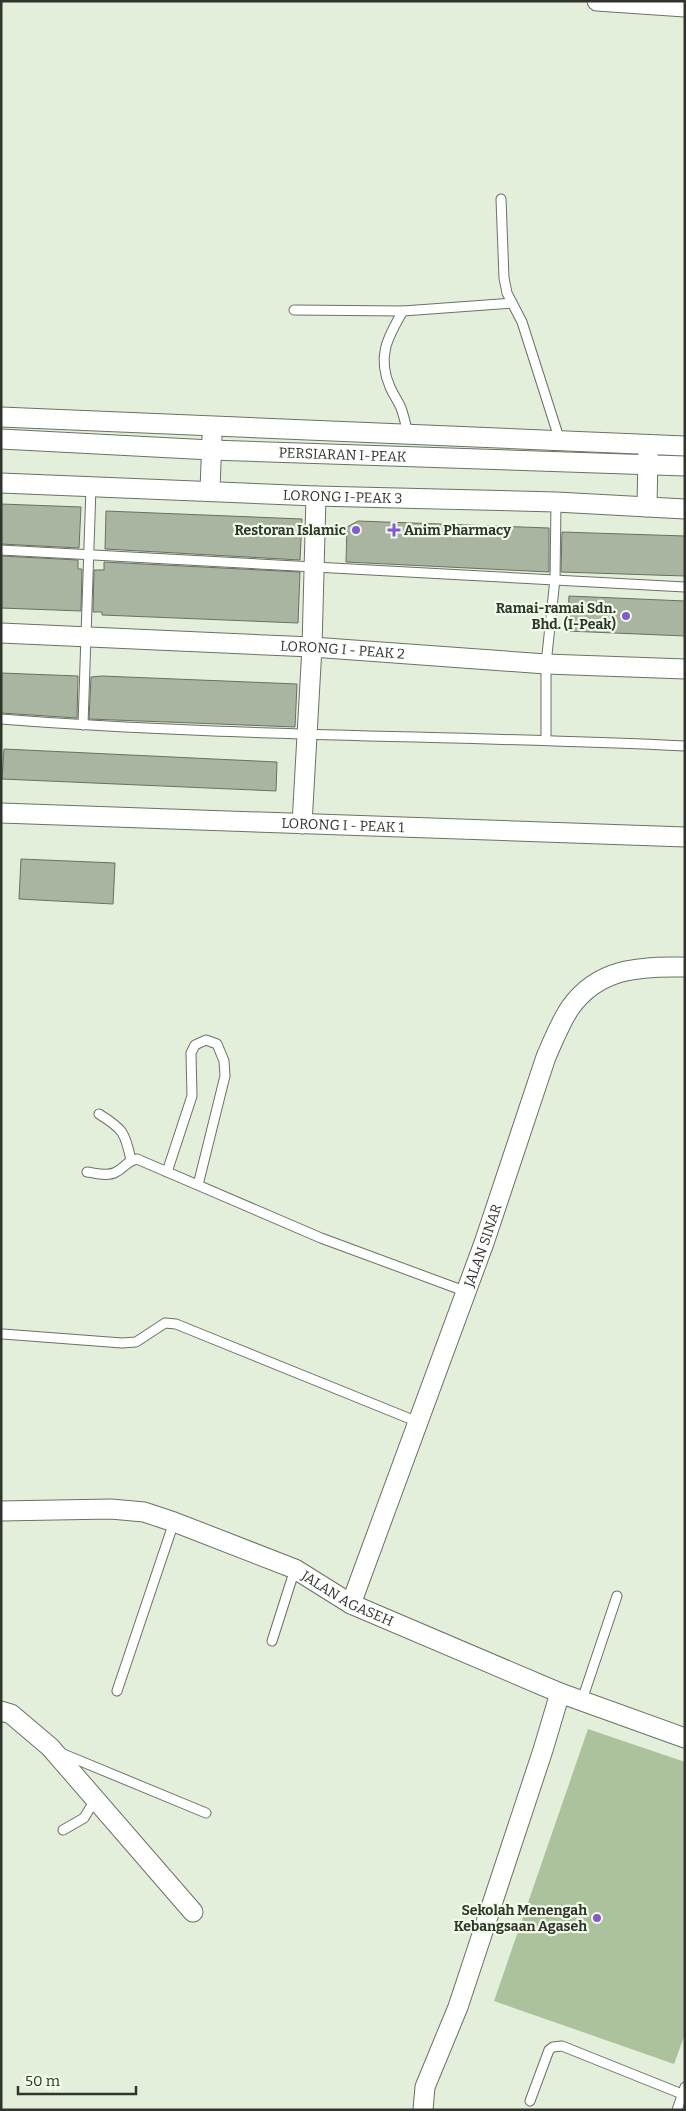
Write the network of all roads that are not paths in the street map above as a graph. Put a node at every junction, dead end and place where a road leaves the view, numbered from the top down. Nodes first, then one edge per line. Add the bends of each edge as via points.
1 (597, 1) edge
2 (618, 2) edge
3 (685, 7) edge
4 (501, 199) dead end
5 (512, 303) junction
6 (294, 310) dead end
7 (403, 311) junction
8 (1, 417) edge
9 (213, 426) junction
10 (408, 434) junction
11 (1, 439) edge
12 (560, 441) junction
13 (649, 444) junction
14 (685, 446) edge
15 (211, 450) junction
16 (648, 465) junction
17 (685, 466) edge
18 (1, 483) edge
19 (91, 487) junction
20 (210, 490) junction
21 (316, 496) junction
22 (556, 502) junction
23 (647, 507) junction
24 (685, 509) edge
25 (1, 550) edge
26 (90, 556) junction
27 (315, 566) junction
28 (555, 579) junction
29 (685, 587) edge
30 (1, 633) edge
31 (86, 638) junction
32 (312, 647) junction
33 (546, 664) junction
34 (685, 669) edge
35 (1, 719) edge
36 (83, 726) junction
37 (308, 734) junction
38 (546, 739) junction
39 (685, 746) edge
40 (1, 812) edge
41 (302, 824) junction
42 (685, 837) edge
43 (685, 967) edge
44 (99, 1114) dead end
45 (130, 1160) junction
46 (87, 1172) dead end
47 (167, 1172) junction
48 (198, 1186) junction
49 (467, 1292) junction
50 (3, 1334) dead end
51 (418, 1422) junction
52 (1, 1511) edge
53 (174, 1522) junction
54 (296, 1569) junction
55 (617, 1596) dead end
56 (351, 1604) junction
57 (272, 1641) dead end
58 (117, 1690) dead end
59 (560, 1693) junction
60 (582, 1700) junction
61 (1, 1711) edge
62 (685, 1738) edge
63 (53, 1750) junction
64 (96, 1798) junction
65 (206, 1813) dead end
66 (62, 1830) dead end
67 (193, 1912) dead end
68 (683, 2090) edge
69 (530, 2101) dead end
70 (424, 2110) edge
71 (677, 2110) edge

1 - 2 street
2 - 3 street
4 - 5 lane via 504,278
5 - 7 lane
5 - 12 lane via 522,322
6 - 7 lane
7 - 10 lane via 386,344 383,358 384,372 401,406
8 - 9 street
9 - 10 street
9 - 15 street
10 - 12 street
11 - 15 street, PERSIARAN I-PEAK
12 - 13 street
13 - 14 street
13 - 16 street
15 - 16 street, PERSIARAN I-PEAK
15 - 20 street
16 - 17 street, PERSIARAN I-PEAK
16 - 23 street
18 - 19 street, LORONG I-PEAK 3
19 - 20 street, LORONG I-PEAK 3
19 - 26 lane
20 - 21 street, LORONG I-PEAK 3
21 - 22 street, LORONG I-PEAK 3
21 - 27 street
22 - 23 street, LORONG I-PEAK 3
22 - 28 lane
23 - 24 street, LORONG I-PEAK 3
25 - 26 lane
26 - 27 lane
26 - 31 lane
27 - 28 lane
27 - 32 street
28 - 29 lane
28 - 33 lane
30 - 31 street, LORONG I - PEAK 2
31 - 32 street, LORONG I - PEAK 2
31 - 36 lane
32 - 33 street, LORONG I - PEAK 2
32 - 37 street
33 - 34 street, LORONG I - PEAK 2
33 - 38 lane
35 - 36 lane
36 - 37 lane
37 - 38 lane
37 - 41 street
38 - 39 lane
40 - 41 street, LORONG I - PEAK 1
41 - 42 street, LORONG I - PEAK 1
43 - 49 street, JALAN SINAR via 635,968 612,975 582,993 569,1009 546,1057
44 - 45 lane via 117,1125 126,1138
45 - 46 lane via 114,1174
45 - 47 lane
47 - 48 lane
47 - 48 lane via 192,1096 191,1053 195,1045 206,1040 217,1044 224,1061 225,1076
48 - 49 lane via 321,1238
49 - 51 street, JALAN SINAR
50 - 51 lane via 122,1344 136,1342 165,1323 176,1324
51 - 56 street, JALAN SINAR
52 - 53 street, JALAN AGASEH via 111,1509 144,1512
53 - 54 street, JALAN AGASEH
53 - 58 lane
54 - 56 street, JALAN AGASEH
54 - 57 lane
55 - 60 lane
56 - 59 street, JALAN AGASEH
59 - 60 street, JALAN AGASEH
59 - 70 street via 461,1999 425,2088
60 - 62 street, JALAN AGASEH
61 - 63 street via 11,1714
63 - 64 street
63 - 65 lane
64 - 66 lane via 84,1818
64 - 67 street
68 - 69 lane via 558,2046 549,2050
68 - 71 lane

